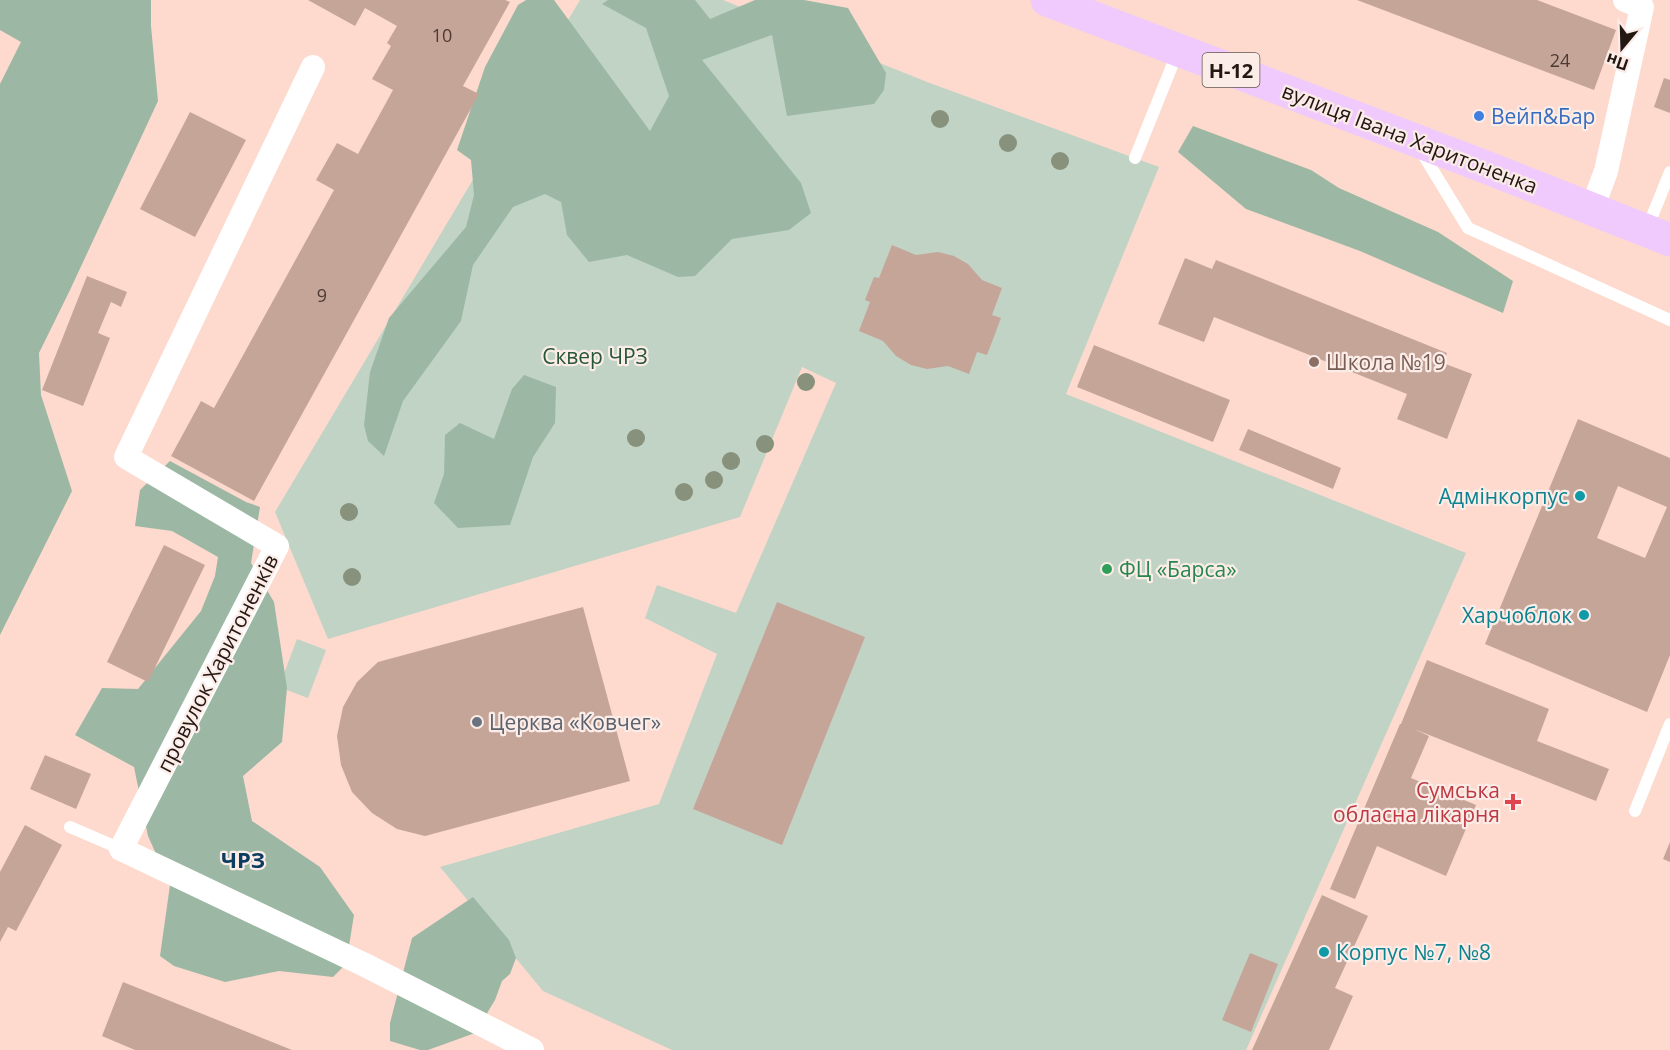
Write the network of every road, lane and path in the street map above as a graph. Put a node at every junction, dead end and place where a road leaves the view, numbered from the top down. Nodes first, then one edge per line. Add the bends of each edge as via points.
1 (1047, 0) edge
2 (1625, 0) edge
3 (1178, 50) junction
4 (313, 67) dead end
5 (1414, 140) junction
6 (1135, 158) dead end
7 (1670, 172) edge
8 (1592, 209) junction
9 (1658, 235) edge
10 (1670, 320) edge
11 (1670, 724) edge
12 (1635, 811) dead end
13 (70, 827) dead end
14 (121, 849) junction
15 (532, 1050) edge

1 - 3 main road, вулиця Івана Харитоненка / Н-12
2 - 8 street via 1642,7 1606,171
3 - 5 main road, вулиця Івана Харитоненка / Н-12
3 - 6 lane
4 - 14 street, провулок Харитоненків via 126,457 277,546
5 - 8 main road, вулиця Івана Харитоненка / Н-12
5 - 10 lane via 1468,228
7 - 9 lane
8 - 9 main road, вулиця Івана Харитоненка / Н-12
11 - 12 lane
13 - 14 lane
14 - 15 street

